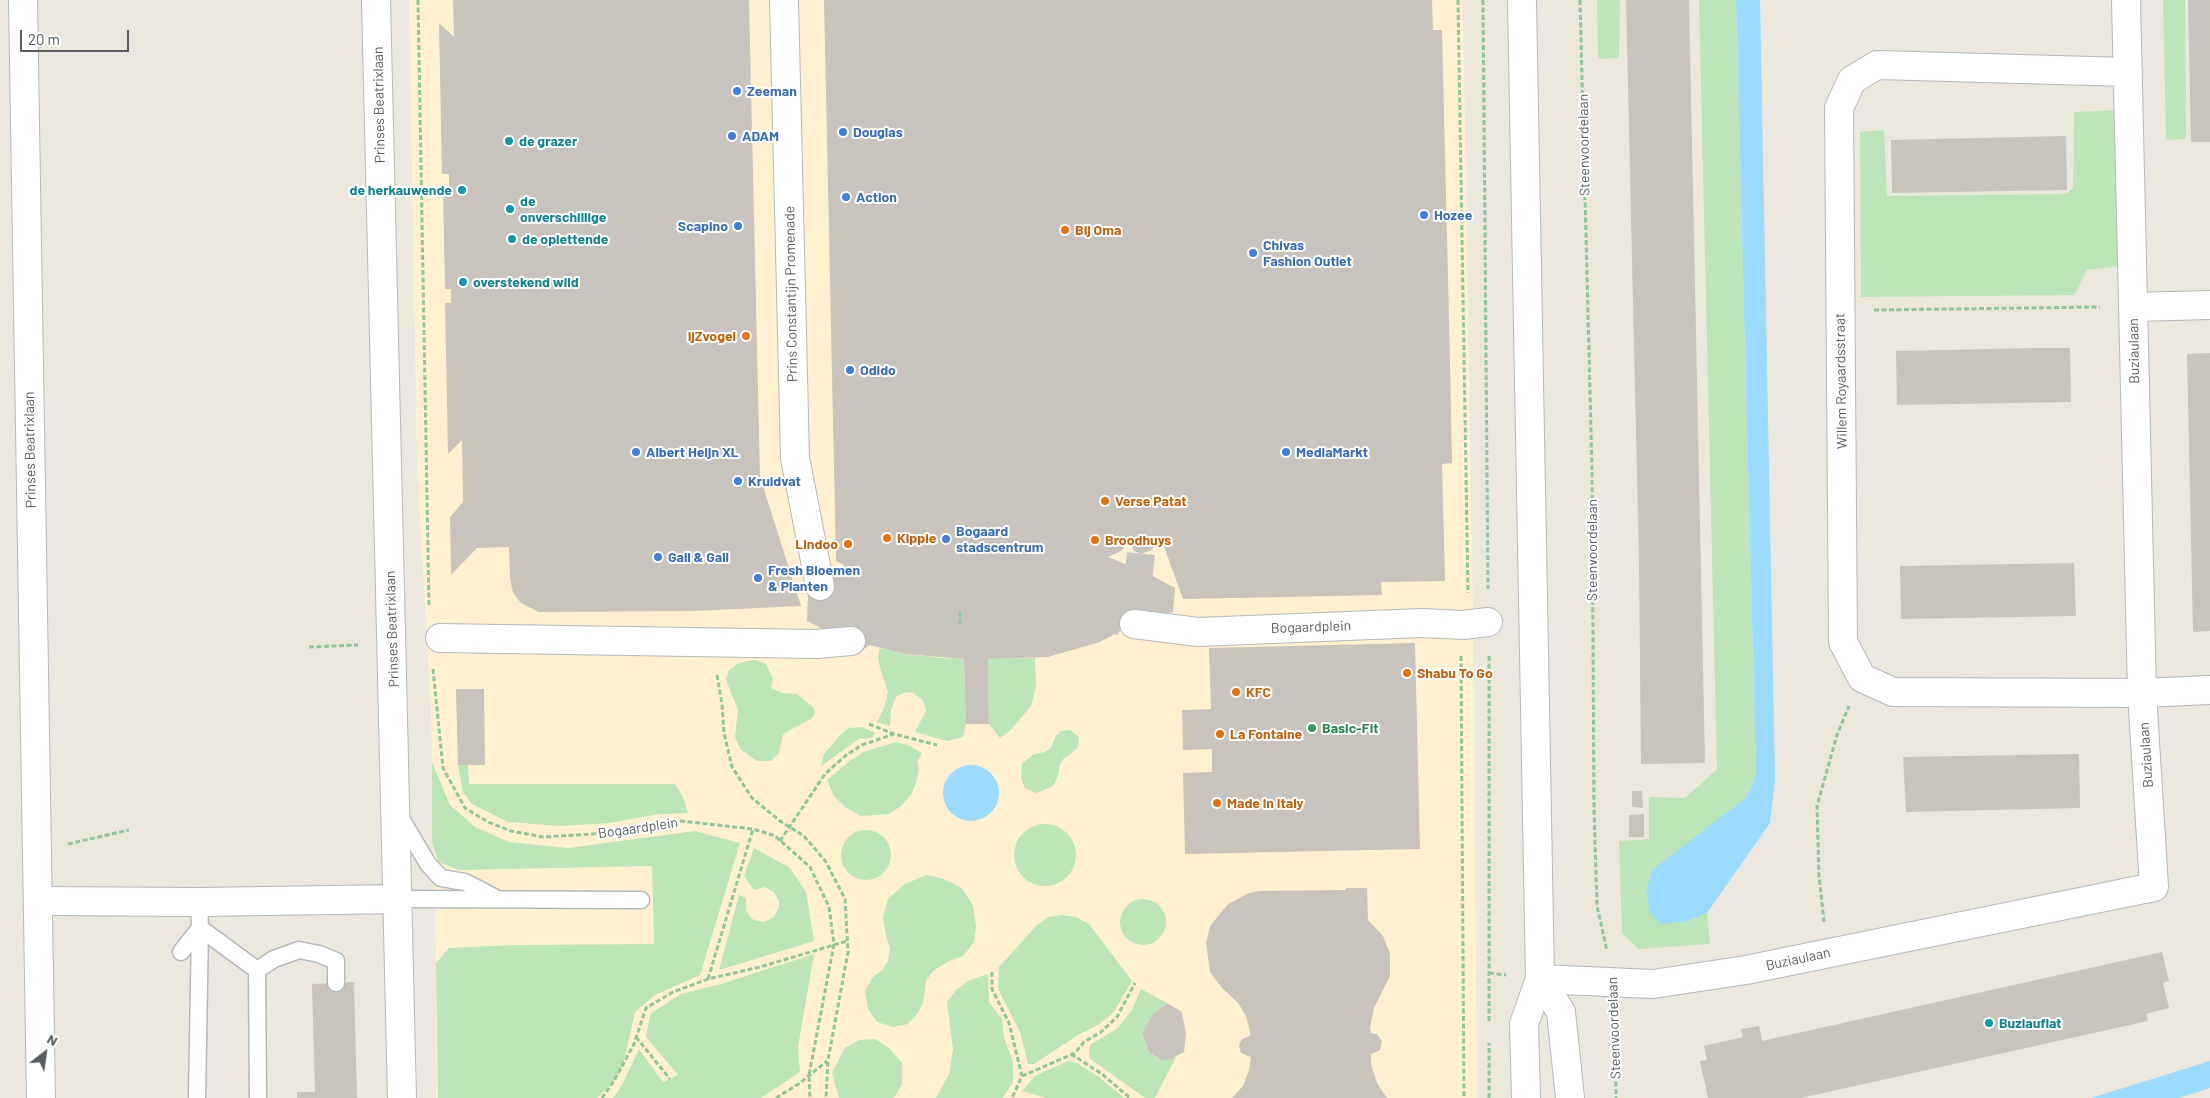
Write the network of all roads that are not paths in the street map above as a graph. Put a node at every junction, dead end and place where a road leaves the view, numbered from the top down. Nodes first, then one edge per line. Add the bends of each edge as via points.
1 (23, 0) edge
2 (376, 0) edge
3 (784, 0) edge
4 (1522, 0) edge
5 (2126, 0) edge
6 (2128, 72) junction
7 (2210, 305) edge
8 (2133, 307) junction
9 (820, 586) dead end
10 (1476, 623) road end
11 (1134, 624) dead end
12 (851, 641) tunnel mouth
13 (436, 649) road end
14 (2210, 690) edge
15 (2142, 693) junction
16 (397, 812) junction
17 (399, 899) junction
18 (498, 899) junction
19 (38, 900) junction
20 (641, 900) dead end
21 (200, 915) junction
22 (181, 952) dead end
23 (257, 970) junction
24 (1540, 979) junction
25 (336, 983) dead end
26 (41, 1098) edge
27 (197, 1098) edge
28 (258, 1098) edge
29 (402, 1098) edge
30 (1526, 1098) edge
31 (1570, 1098) edge

1 - 19 street, Prinses Beatrixlaan
2 - 16 street, Prinses Beatrixlaan
3 - 9 street, Prins Constantijn Promenade via 795,458
4 - 24 street
5 - 6 street, Buziaulaan
6 - 8 street, Buziaulaan
6 - 15 street, Willem Royaardsstraat via 1877,66 1852,80 1839,108 1843,642 1862,678 1893,692
7 - 8 street
8 - 15 street, Buziaulaan
10 - 11 street, Bogaardplein via 1198,632
12 - 13 street
14 - 15 street
15 - 24 street, Buziaulaan via 2154,887 1746,970 1653,984
16 - 17 street, Prinses Beatrixlaan
16 - 18 lane via 428,864 441,878 465,882
17 - 18 lane
17 - 21 street
17 - 29 street, Prinses Beatrixlaan
18 - 20 lane
19 - 21 street
19 - 26 street, Prinses Beatrixlaan
21 - 22 lane
21 - 23 lane
21 - 27 lane
23 - 25 lane via 274,959 299,950 336,961
23 - 28 lane
24 - 30 street via 1524,1024
24 - 31 street via 1562,1012

